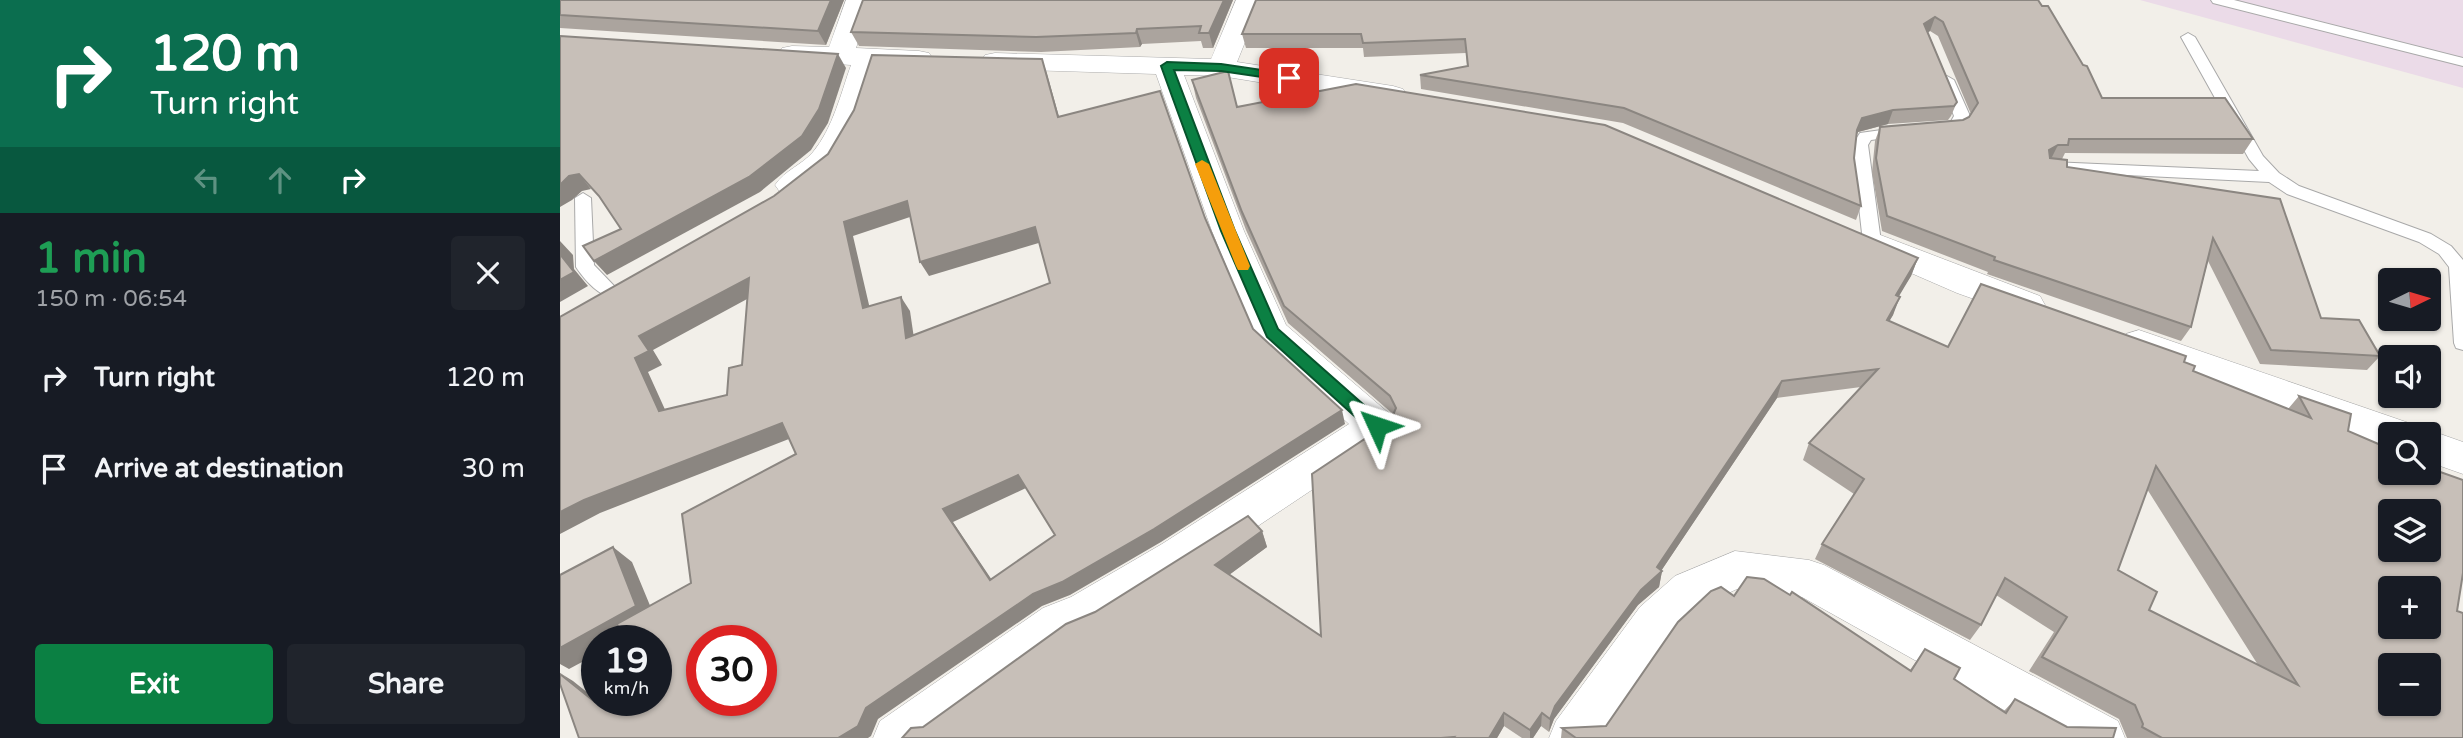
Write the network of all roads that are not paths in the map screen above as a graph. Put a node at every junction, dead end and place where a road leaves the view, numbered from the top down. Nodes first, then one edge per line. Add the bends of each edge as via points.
1 (859, 0) edge
2 (1249, 0) edge
3 (2218, 0) edge
4 (2188, 37) dead end
5 (769, 53) edge
6 (853, 57) junction
7 (1938, 59) edge
8 (2463, 62) edge
9 (1167, 66) junction
10 (1221, 68) junction
11 (1425, 100) edge
12 (2052, 167) edge
13 (2273, 177) junction
14 (583, 198) dead end
15 (772, 201) edge
16 (1859, 237) joint
17 (622, 284) joint
18 (580, 308) edge
19 (2059, 316) edge
20 (2111, 334) edge
21 (2463, 343) edge
22 (2378, 428) edge
23 (2441, 450) edge
24 (2463, 458) edge
25 (897, 738) edge
26 (1573, 738) edge
27 (2101, 738) edge

1 - 6 street
2 - 10 street
3 - 8 lane
4 - 13 lane via 2257,159
5 - 6 street
6 - 9 street
6 - 15 street via 845,124 824,159
7 - 16 lane via 1962,116 1956,127 1939,131 1866,136 1860,145
9 - 10 street
9 - 25 street via 1228,231 1272,333 1377,426 1177,557 1087,611 1059,622
10 - 11 street
12 - 13 lane
13 - 21 lane via 2293,190 2425,238 2445,250 2458,266
14 - 17 lane via 585,267
16 - 19 street
17 - 18 street
20 - 22 street
23 - 24 street
26 - 27 street via 1656,621 1690,590 1735,570 1809,579

